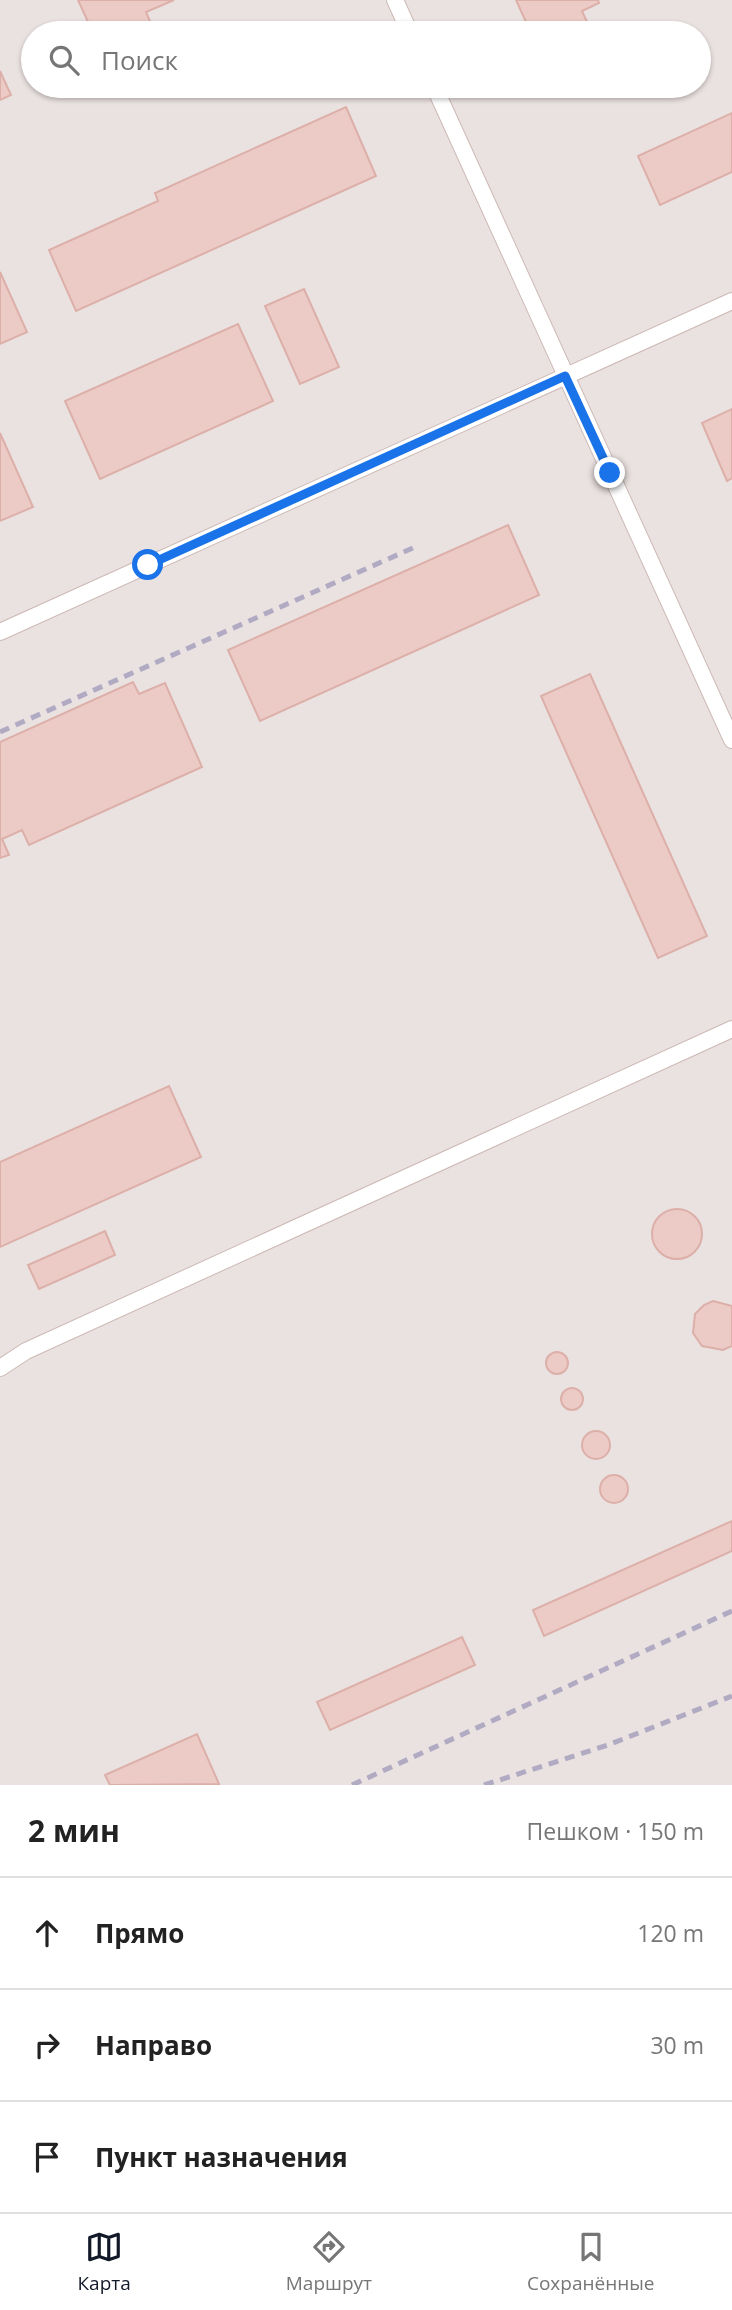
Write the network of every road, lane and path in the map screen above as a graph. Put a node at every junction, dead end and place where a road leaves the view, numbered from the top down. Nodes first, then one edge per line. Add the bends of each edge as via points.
1 (395, 0) edge
2 (405, 21) edge
3 (439, 98) edge
4 (732, 300) edge
5 (565, 376) junction
6 (0, 632) edge
7 (732, 740) edge
8 (732, 1029) edge
9 (0, 1368) edge

1 - 2 lane
3 - 5 lane
4 - 5 lane
5 - 6 lane
5 - 7 lane
8 - 9 lane via 26,1351

